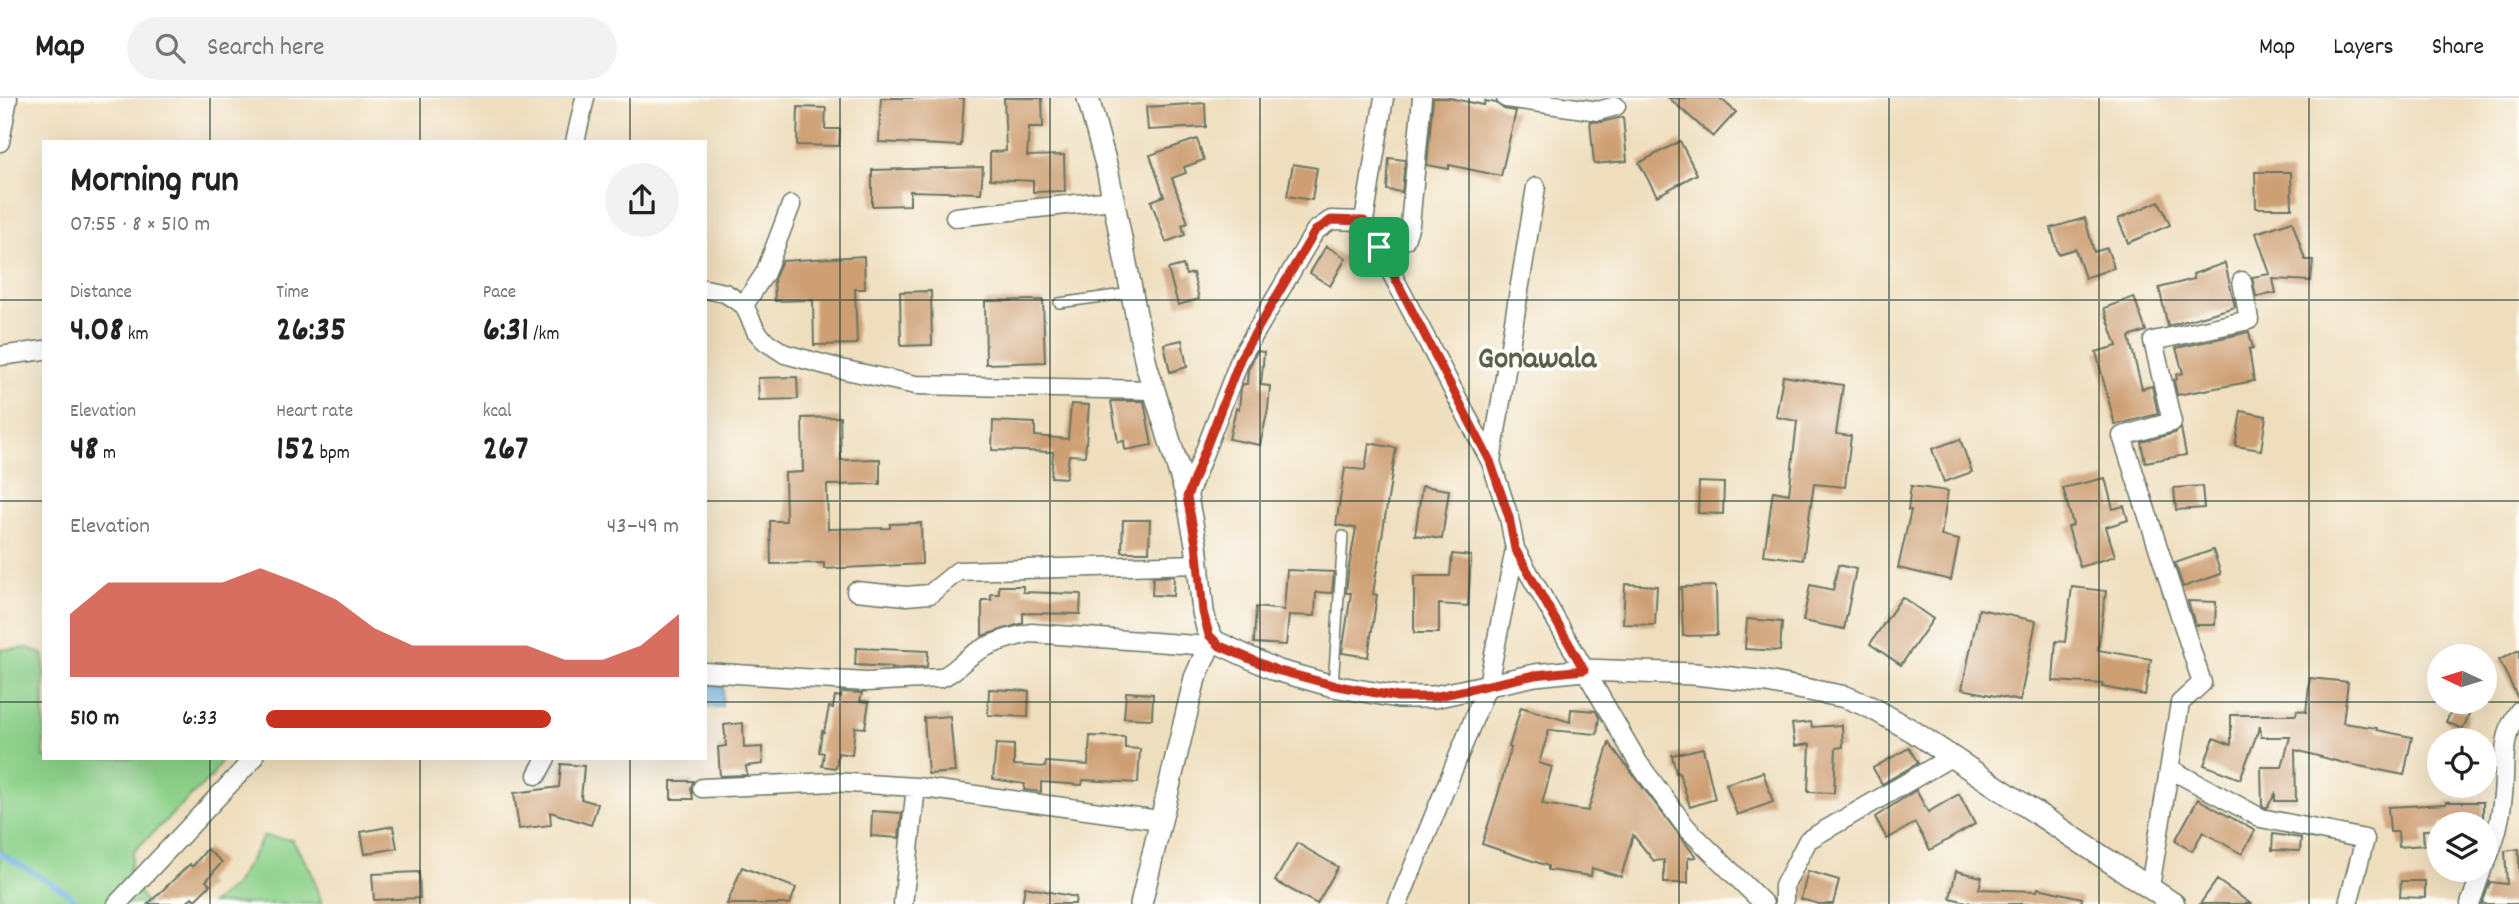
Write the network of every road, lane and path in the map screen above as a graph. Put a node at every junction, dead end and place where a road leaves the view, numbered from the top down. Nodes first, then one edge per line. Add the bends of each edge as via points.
1 (8, 98) edge
2 (585, 98) edge
3 (1088, 98) edge
4 (1384, 98) edge
5 (1422, 98) edge
6 (1506, 98) edge
7 (1616, 106) dead end
8 (575, 140) edge
9 (0, 142) edge
10 (1536, 187) dead end
11 (1113, 200) junction
12 (791, 205) dead end
13 (955, 218) dead end
14 (1364, 221) junction
15 (1379, 247) junction
16 (2242, 281) dead end
17 (707, 289) edge
18 (1131, 293) junction
19 (1059, 303) dead end
20 (744, 305) junction
21 (42, 350) edge
22 (0, 356) edge
23 (1153, 390) junction
24 (1490, 461) junction
25 (1187, 497) junction
26 (1343, 536) dead end
27 (1515, 549) junction
28 (1198, 564) junction
29 (856, 591) dead end
30 (1212, 644) junction
31 (1584, 670) junction
32 (707, 672) edge
33 (1488, 684) junction
34 (1333, 685) junction
35 (2519, 711) edge
36 (1951, 757) junction
37 (252, 760) edge
38 (545, 760) edge
39 (2170, 769) junction
40 (537, 775) dead end
41 (916, 787) junction
42 (702, 788) dead end
43 (1159, 820) junction
44 (2497, 829) edge
45 (2478, 882) edge
46 (2150, 887) junction
47 (117, 904) edge
48 (903, 904) edge
49 (1140, 904) edge
50 (1398, 904) edge
51 (1764, 904) edge
52 (1784, 904) edge
53 (2174, 904) edge
54 (2348, 904) edge
55 (2470, 904) edge

1 - 9 street
2 - 8 street
3 - 11 street
4 - 14 street
5 - 15 street via 1405,240
6 - 7 street via 1598,111
10 - 24 street
11 - 13 street
11 - 18 street
12 - 20 street via 765,273
14 - 15 street
14 - 25 street via 1331,220 1315,231 1241,357
15 - 24 street
16 - 39 street via 2249,320 2153,341 2172,422 2122,436 2202,683 2180,703
17 - 20 street via 725,293
18 - 19 lane
18 - 23 street
20 - 23 street via 756,331 785,354 916,385
21 - 22 street
23 - 25 street
24 - 27 street
25 - 28 street
26 - 34 lane
27 - 31 street
27 - 33 street
28 - 29 street via 958,571 930,594
28 - 30 street
30 - 32 street via 1031,633 970,656 940,678 866,682
30 - 34 street via 1276,670
30 - 43 street via 1195,678
31 - 33 street
31 - 36 street via 1695,674 1846,697 1911,730
31 - 51 street via 1639,764 1686,827
33 - 34 street via 1419,699
33 - 50 street
35 - 44 street via 2506,737
36 - 46 street
36 - 52 street via 1808,839 1784,886
37 - 47 street
38 - 40 street
39 - 46 street
39 - 54 street via 2261,818 2365,839
41 - 42 street via 833,782
41 - 43 street
41 - 48 street
43 - 49 street
45 - 55 street
46 - 53 street

